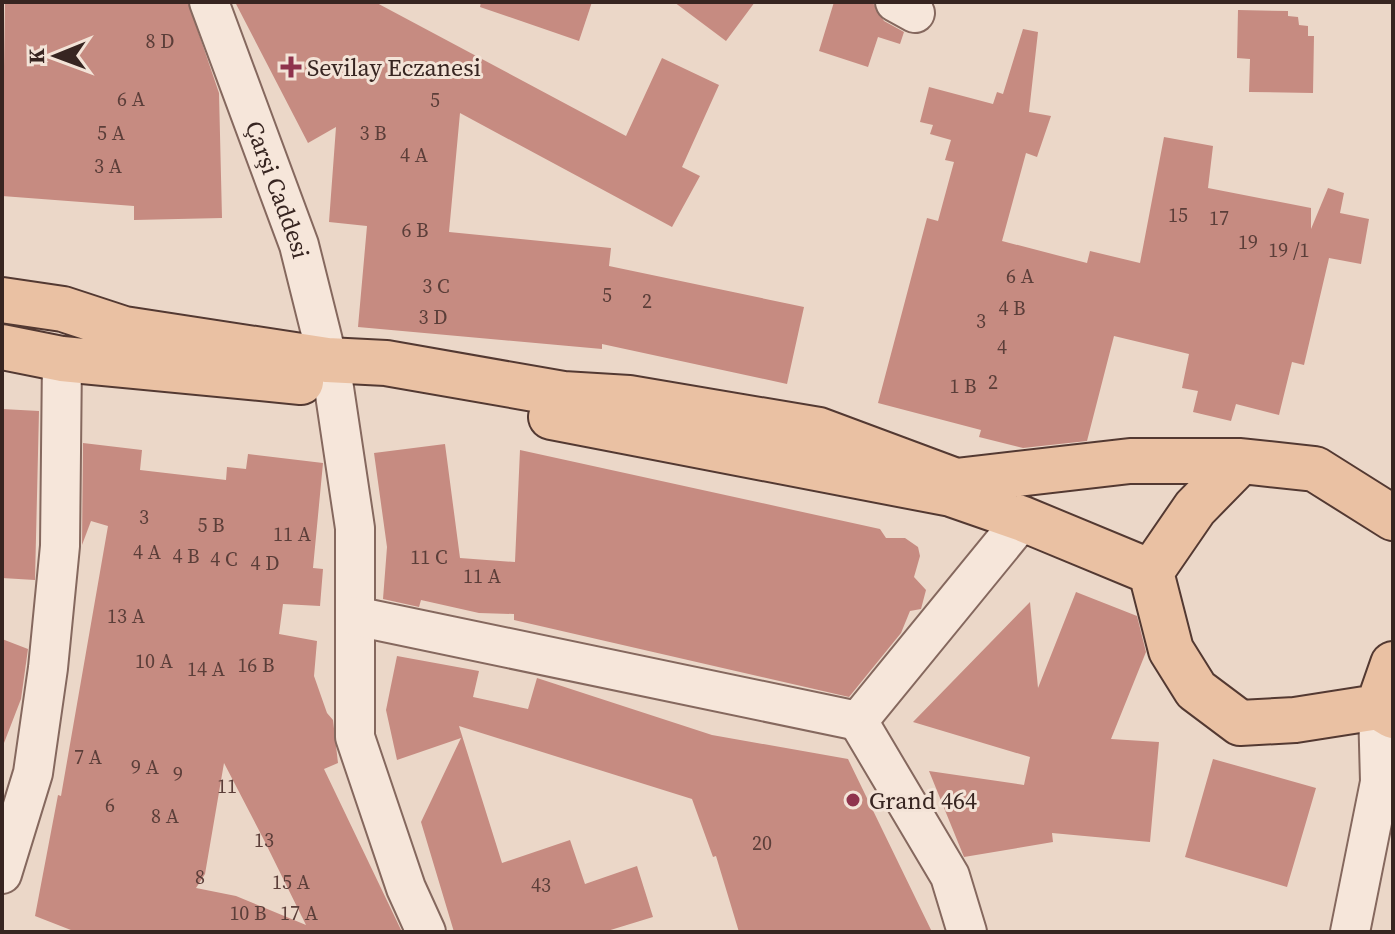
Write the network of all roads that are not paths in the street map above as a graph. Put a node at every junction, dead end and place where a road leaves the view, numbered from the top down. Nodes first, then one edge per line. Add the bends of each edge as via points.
1 (209, 2) edge
2 (2, 300) edge
3 (2, 347) edge
4 (62, 359) junction
5 (330, 371) junction
6 (1241, 461) junction
7 (1393, 518) edge
8 (1023, 519) junction
9 (1151, 572) junction
10 (355, 616) junction
11 (1393, 664) edge
12 (1385, 711) edge
13 (858, 721) junction
14 (2, 874) edge
15 (426, 932) edge
16 (967, 932) edge
17 (1350, 932) edge

1 - 5 street, Çarşi Caddesi via 299,245
2 - 5 main road via 63,309 124,329
3 - 4 main road
4 - 5 main road via 298,382
4 - 14 street via 60,546 48,668 33,773
5 - 6 main road via 386,363 819,430 956,481 1130,461
5 - 8 main road via 951,494
5 - 10 street, Çarşi Caddesi via 355,528
6 - 7 main road via 1315,469
6 - 9 main road via 1195,508
8 - 9 main road
8 - 13 street
9 - 12 main road via 1171,650 1196,690 1240,723
10 - 13 street
10 - 15 street, Çarşi Caddesi via 355,737
11 - 12 main road
12 - 17 street via 1380,782
13 - 16 street via 950,876

